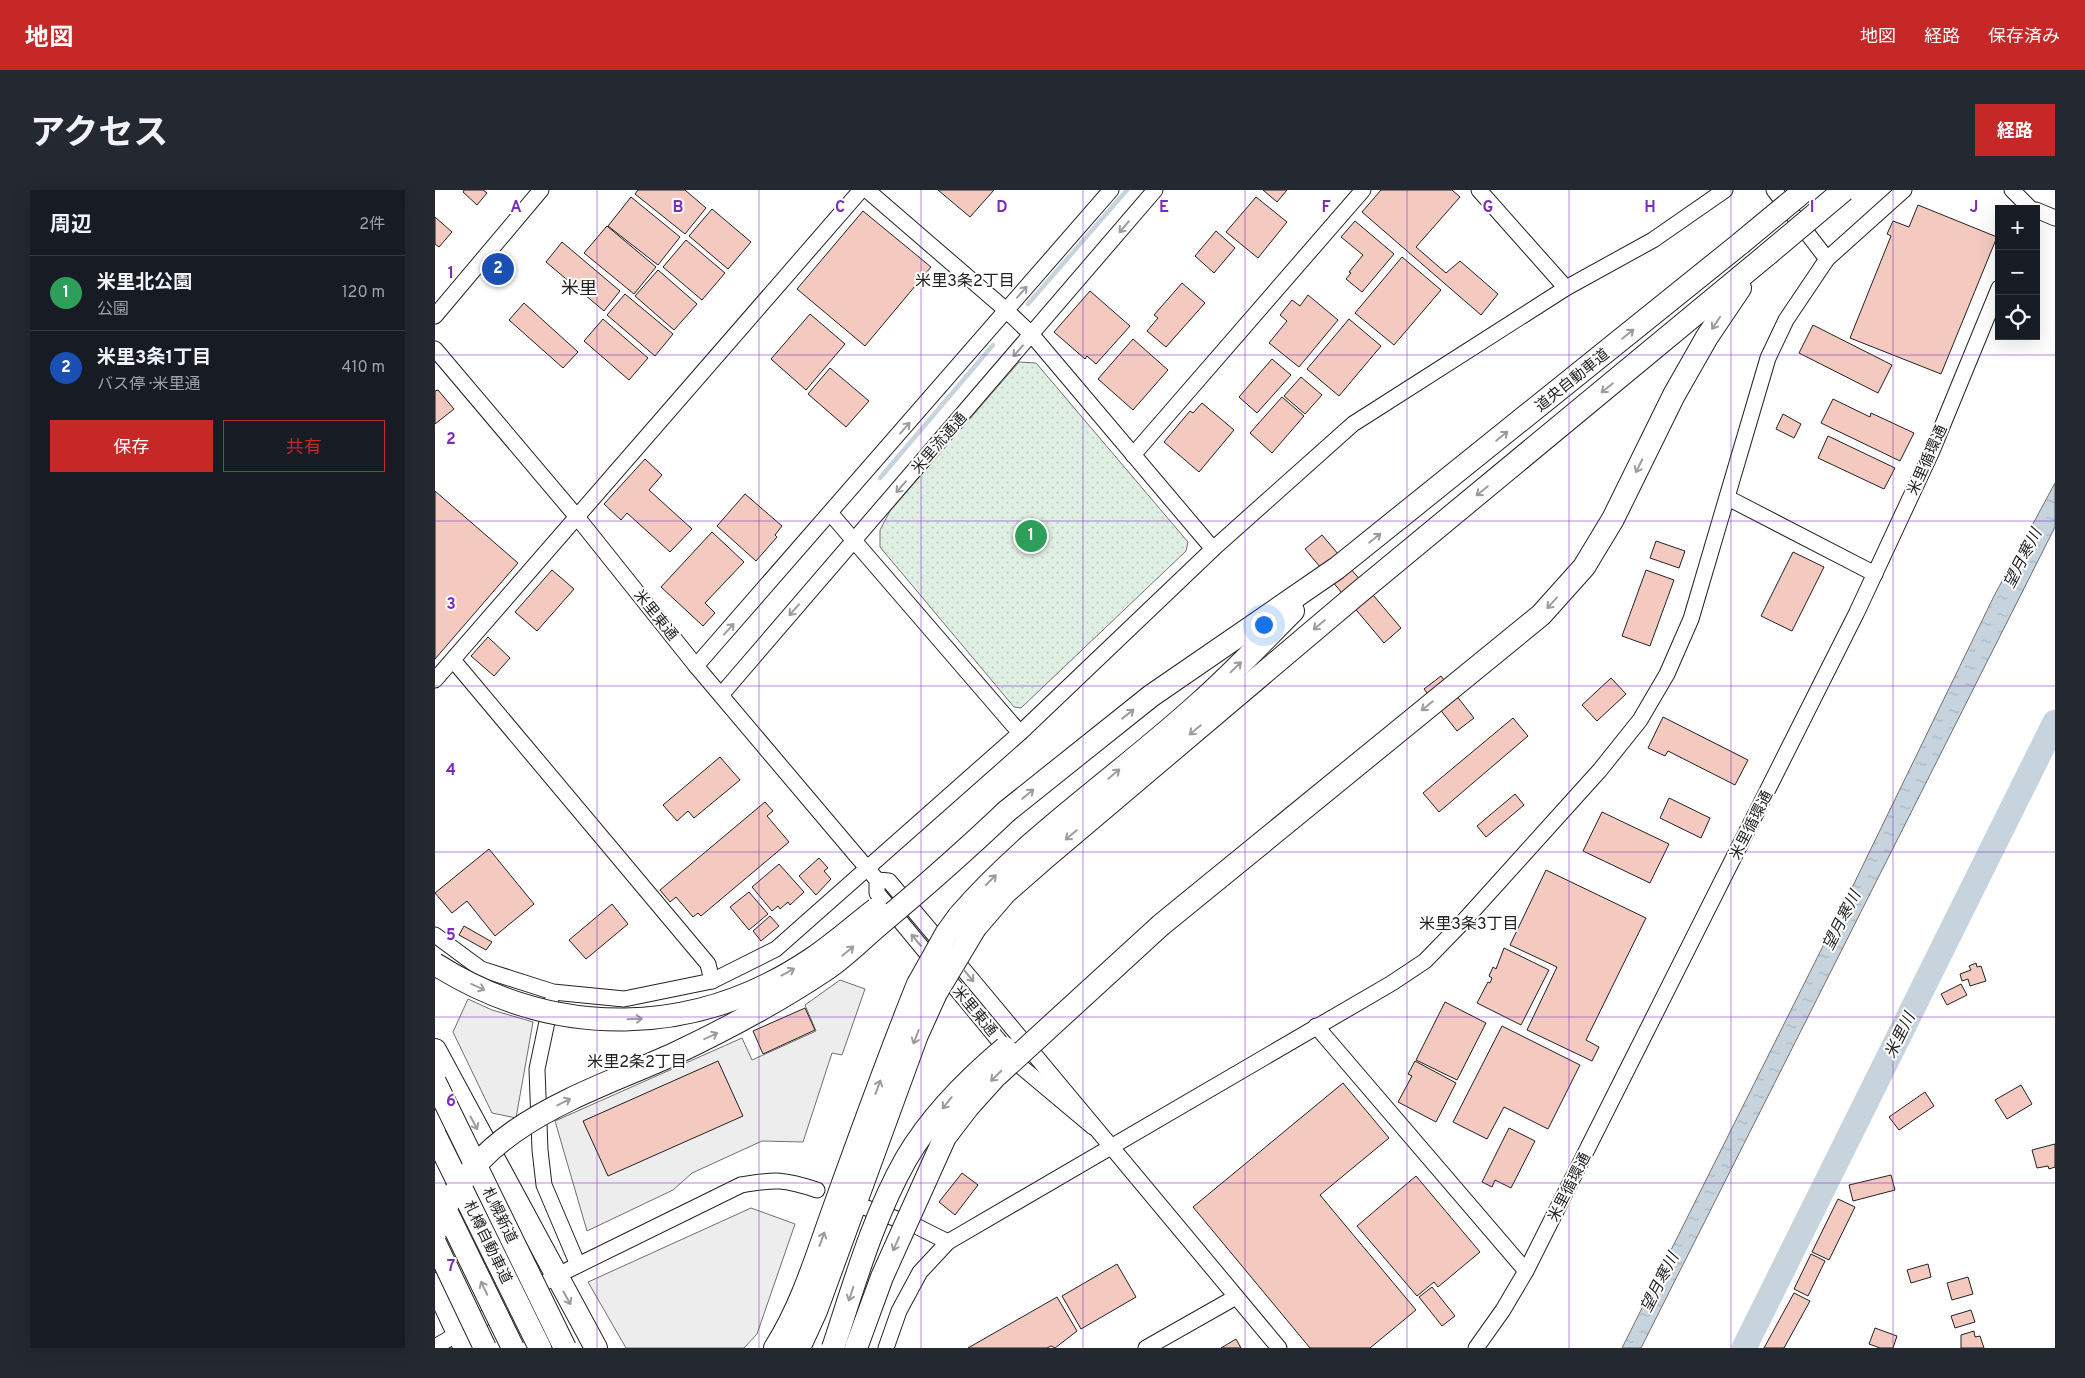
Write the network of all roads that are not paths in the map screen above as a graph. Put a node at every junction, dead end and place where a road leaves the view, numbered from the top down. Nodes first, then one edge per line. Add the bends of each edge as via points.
1 (541, 190) edge
2 (861, 190) edge
3 (867, 190) edge
4 (1111, 190) edge
5 (1155, 190) edge
6 (1363, 190) edge
7 (1479, 190) edge
8 (1725, 190) edge
9 (1774, 190) edge
10 (1805, 190) edge
11 (1844, 190) edge
12 (1904, 190) edge
13 (2012, 190) edge
14 (2027, 205) edge
15 (2040, 212) edge
16 (2055, 218) edge
17 (1827, 259) junction
18 (1761, 261) junction
19 (1566, 288) junction
20 (1996, 295) edge
21 (1006, 310) junction
22 (435, 316) edge
23 (1032, 335) junction
24 (435, 349) edge
25 (1133, 455) junction
26 (1728, 498) junction
27 (831, 514) junction
28 (577, 517) junction
29 (854, 541) junction
30 (1213, 549) junction
31 (1337, 568) junction
32 (1875, 574) junction
33 (453, 660) junction
34 (696, 666) junction
35 (435, 680) edge
36 (721, 695) junction
37 (1020, 733) junction
38 (1007, 811) junction
39 (872, 874) junction
40 (967, 922) junction
41 (1153, 931) junction
42 (435, 936) edge
43 (435, 964) edge
44 (712, 981) junction
45 (927, 988) junction
46 (553, 992) junction
47 (1317, 1026) junction
48 (435, 1050) edge
49 (435, 1082) edge
50 (435, 1135) edge
51 (1110, 1147) junction
52 (435, 1188) edge
53 (817, 1190) dead end
54 (864, 1207) dead end
55 (435, 1233) edge
56 (948, 1242) junction
57 (435, 1243) edge
58 (577, 1266) junction
59 (1527, 1271) junction
60 (556, 1276) junction
61 (435, 1284) edge
62 (1236, 1297) junction
63 (462, 1340) edge
64 (435, 1347) edge
65 (485, 1348) edge
66 (513, 1348) edge
67 (540, 1348) edge
68 (565, 1348) edge
69 (595, 1348) edge
70 (775, 1348) edge
71 (799, 1348) edge
72 (833, 1348) edge
73 (855, 1348) edge
74 (885, 1348) edge
75 (1146, 1348) edge
76 (1279, 1348) edge
77 (1476, 1348) edge

1 - 22 street
2 - 28 street
3 - 21 street
21 -> 4 street
5 -> 23 street, 米里流通通
6 - 25 street
7 - 19 street
8 - 19 street via 1653,240
9 - 17 street
31 -> 10 highway, 道央自動車道, bridge
11 - 18 highway, bridge
12 - 17 street
13 - 14 street
15 - 16 street
17 - 26 street via 1786,320 1768,358
18 -> 40 highway via 1357,594
18 -> 41 highway via 1693,362 1613,519 1584,568 1541,615
19 - 30 street via 1353,424
20 - 32 street, 米里循環通 via 1932,452
21 - 23 street
27 -> 21 street
23 - 25 street
23 -> 29 street, 米里流通通
24 - 28 street, 米里東通
25 - 30 street
26 - 32 street
26 - 47 street via 1691,620 1667,674 1640,720 1600,770 1425,961
27 - 29 street
34 -> 27 street
28 - 33 street
28 - 34 street, 米里東通
29 -> 36 street, 米里流通通
29 - 37 street
30 - 37 street
38 -> 31 highway via 1151,696
40 -> 31 highway via 988,883 1031,842 1198,704
32 - 59 street, 米里循環通
33 - 35 street
33 - 44 street via 708,964
34 - 36 street, 米里東通
36 - 39 street, 米里東通
37 - 39 street
43 -> 38 highway, bridge via 496,996 579,1018 639,1020 673,1016 727,1002 813,958 938,860
55 -> 38 highway, bridge via 452,1196 509,1134 586,1090 729,1028 827,968 942,872
39 - 44 street via 776,949
39 - 51 street, 米里東通 via 889,881
40 - 45 highway, bridge
41 -> 72 highway, bridge via 1064,997 988,1062 927,1127 889,1194
41 -> 73 highway, bridge via 995,1077 945,1137 881,1276
42 - 46 street via 481,969
44 - 46 street via 624,999
70 -> 45 highway via 806,1282 894,1043
45 -> 71 highway via 917,1035 816,1310
46 - 58 street via 537,1069 540,1150 544,1185
47 - 51 street
47 - 59 street
48 -> 60 highway
49 - 68 highway, 札幌新道, bridge
50 - 67 highway, 札樽自動車道, bridge
51 - 56 street
51 - 62 street, 米里東通
66 -> 52 highway, 札樽自動車道, bridge
53 - 58 street via 787,1180 741,1185
54 - 56 street
56 - 74 street via 920,1272 899,1311
57 - 65 highway, bridge
58 - 60 street
59 - 77 street, 米里循環通
60 - 63 street
60 -> 69 highway
61 - 63 highway
62 - 75 street
62 - 76 street, 米里東通
63 - 64 street

